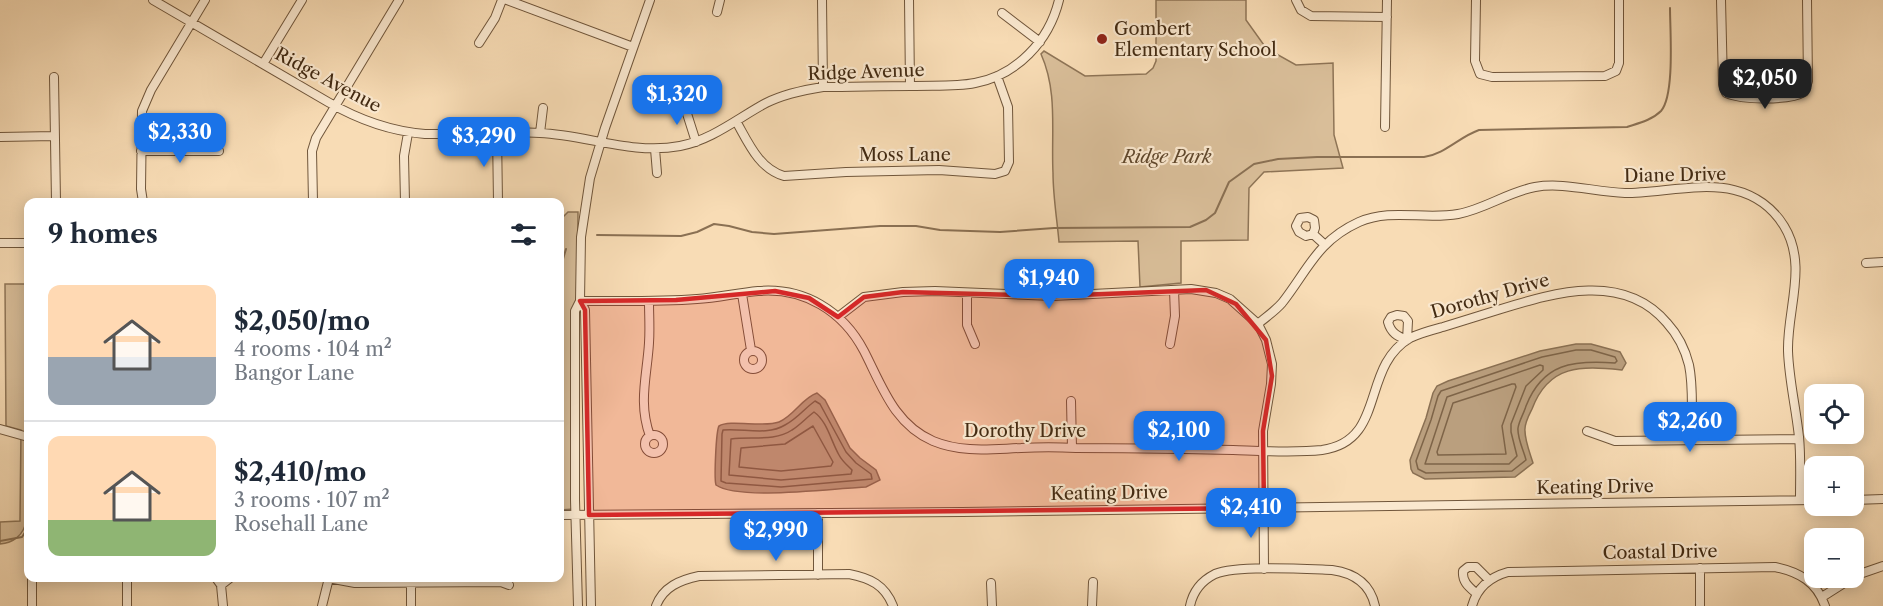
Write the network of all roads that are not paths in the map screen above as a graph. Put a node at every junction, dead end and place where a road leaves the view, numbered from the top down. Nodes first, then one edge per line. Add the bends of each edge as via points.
1 (153, 0) edge
2 (205, 0) edge
3 (302, 0) edge
4 (399, 0) edge
5 (502, 0) edge
6 (507, 0) edge
7 (650, 0) edge
8 (720, 0) edge
9 (822, 0) edge
10 (909, 0) edge
11 (1059, 0) edge
12 (1296, 0) edge
13 (1387, 0) edge
14 (1476, 0) edge
15 (1619, 0) edge
16 (1721, 0) edge
17 (1806, 0) edge
18 (717, 12) dead end
19 (1002, 13) dead end
20 (1387, 17) junction
21 (192, 21) junction
22 (1040, 42) junction
23 (479, 43) dead end
24 (633, 47) junction
25 (263, 64) junction
26 (998, 76) junction
27 (54, 77) dead end
28 (910, 86) junction
29 (823, 87) junction
30 (683, 101) dead end
31 (334, 106) junction
32 (543, 108) dead end
33 (736, 121) junction
34 (1385, 127) dead end
35 (408, 133) junction
36 (497, 133) junction
37 (540, 133) junction
38 (54, 136) junction
39 (0, 137) edge
40 (696, 142) junction
41 (600, 143) junction
42 (655, 149) junction
43 (141, 150) junction
44 (219, 151) dead end
45 (657, 173) dead end
46 (56, 198) edge
47 (143, 198) edge
48 (313, 198) edge
49 (405, 198) edge
50 (498, 198) edge
51 (1314, 234) dead end
52 (0, 243) edge
53 (24, 243) edge
54 (1324, 244) junction
55 (1883, 262) edge
56 (1866, 263) dead end
57 (1173, 290) junction
58 (967, 292) junction
59 (742, 294) junction
60 (649, 300) junction
61 (580, 301) junction
62 (838, 317) junction
63 (1257, 324) junction
64 (975, 344) dead end
65 (1170, 344) dead end
66 (751, 350) dead end
67 (1071, 400) dead end
68 (0, 429) edge
69 (1587, 431) dead end
70 (24, 436) edge
71 (650, 436) dead end
72 (1799, 439) junction
73 (1692, 440) junction
74 (1072, 448) junction
75 (1263, 451) junction
76 (1883, 499) edge
77 (1800, 500) junction
78 (1804, 500) edge
79 (1864, 500) edge
80 (1264, 508) junction
81 (818, 513) junction
82 (564, 515) edge
83 (582, 515) junction
84 (1883, 566) edge
85 (1700, 568) junction
86 (1264, 569) junction
87 (1864, 573) edge
88 (818, 575) junction
89 (32, 582) edge
90 (127, 582) edge
91 (218, 582) edge
92 (327, 582) edge
93 (350, 582) edge
94 (411, 582) junction
95 (1094, 582) dead end
96 (991, 583) dead end
97 (509, 585) dead end
98 (1836, 588) edge
99 (1822, 597) junction
100 (32, 606) edge
101 (127, 606) edge
102 (223, 606) edge
103 (322, 606) edge
104 (411, 606) edge
105 (578, 606) edge
106 (591, 606) edge
107 (656, 606) edge
108 (893, 606) edge
109 (992, 606) edge
110 (1092, 606) edge
111 (1190, 606) edge
112 (1375, 606) edge
113 (1472, 606) edge
114 (1700, 606) edge
115 (1825, 606) edge

1 - 21 street, Ridge Avenue
2 - 21 street
3 - 25 street
4 - 31 street
5 - 23 street
6 - 24 street
7 - 24 street
8 - 18 street
9 - 29 street
10 - 28 street
11 - 22 street, Ridge Avenue
12 - 20 street via 1301,10 1311,16
13 - 20 street
14 - 15 street via 1475,61 1480,74 1492,77 1605,76 1616,71
16 - 17 street via 1722,84 1726,93 1738,98 1792,97 1804,92 1808,81
19 - 22 street
20 - 34 street
21 - 25 street, Ridge Avenue
21 - 43 street via 145,102
22 - 26 street, Ridge Avenue via 1023,60
24 - 41 street
25 - 31 street, Ridge Avenue
26 - 28 street, Ridge Avenue via 967,84
26 - 33 street, Moss Lane via 1008,107 1009,162 1005,171 994,174 939,170 784,176 763,164
27 - 38 street
28 - 29 street, Ridge Avenue
29 - 33 street, Ridge Avenue via 781,97
30 - 40 street
31 - 35 street, Ridge Avenue via 373,124
31 - 48 street via 314,144
32 - 37 street
33 - 40 street, Ridge Avenue
35 - 36 street, Ridge Avenue
35 - 49 street
36 - 37 street, Ridge Avenue
36 - 50 street
37 - 41 street, Ridge Avenue
38 - 39 street
38 - 46 street
40 - 42 street, Ridge Avenue
41 - 42 street, Ridge Avenue
41 - 61 street via 581,237
42 - 45 street
43 - 44 street
43 - 47 street
51 - 54 street
52 - 53 street
54 - 63 street, Diane Drive via 1282,303
54 - 72 street, Diane Drive via 1370,218 1457,214 1537,187 1627,193 1716,188 1749,195 1773,211 1794,250 1796,277 1788,348
55 - 56 street
57 - 58 street via 1053,297
57 - 63 street via 1215,293 1236,304
57 - 65 street via 1175,316
58 - 62 street via 873,294
58 - 64 street via 967,325
59 - 60 street, Dorothy Drive
59 - 62 street, Dorothy Drive via 798,294
59 - 66 street
60 - 61 street, Dorothy Drive
60 - 71 street via 650,343 643,403
61 - 83 street via 575,311
61 - 83 street via 585,310
62 - 74 street, Dorothy Drive via 858,340 893,408 925,436 965,449
63 - 75 street via 1272,364
67 - 74 street
68 - 70 street
69 - 73 street via 1615,441
72 - 73 street
72 - 77 street, Diane Drive
73 - 75 street, Dorothy Drive via 1690,373 1682,343 1659,314 1631,297 1600,290 1552,294 1416,335 1396,348 1383,366 1370,411 1356,434 1324,449
74 - 75 street, Dorothy Drive
75 - 80 street
76 - 79 street
77 - 78 street, Keating Drive
77 - 80 street, Keating Drive
80 - 81 street, Keating Drive
80 - 86 street
81 - 83 street, Keating Drive
81 - 88 street
82 - 83 street, Keating Drive
83 - 105 street
83 - 106 street
84 - 87 street
85 - 99 street, Coastal Drive via 1787,569 1810,581
85 - 113 street, Coastal Drive via 1518,570 1497,575 1483,586
85 - 114 street
86 - 111 street via 1213,575 1195,590
86 - 112 street via 1343,572 1368,588
88 - 107 street via 699,576 665,591
88 - 108 street via 849,574 872,580 886,592
89 - 100 street
90 - 101 street
91 - 102 street
92 - 103 street
93 - 94 street
94 - 97 street
94 - 104 street
95 - 110 street
96 - 109 street
98 - 99 street
99 - 115 street, Coastal Drive

